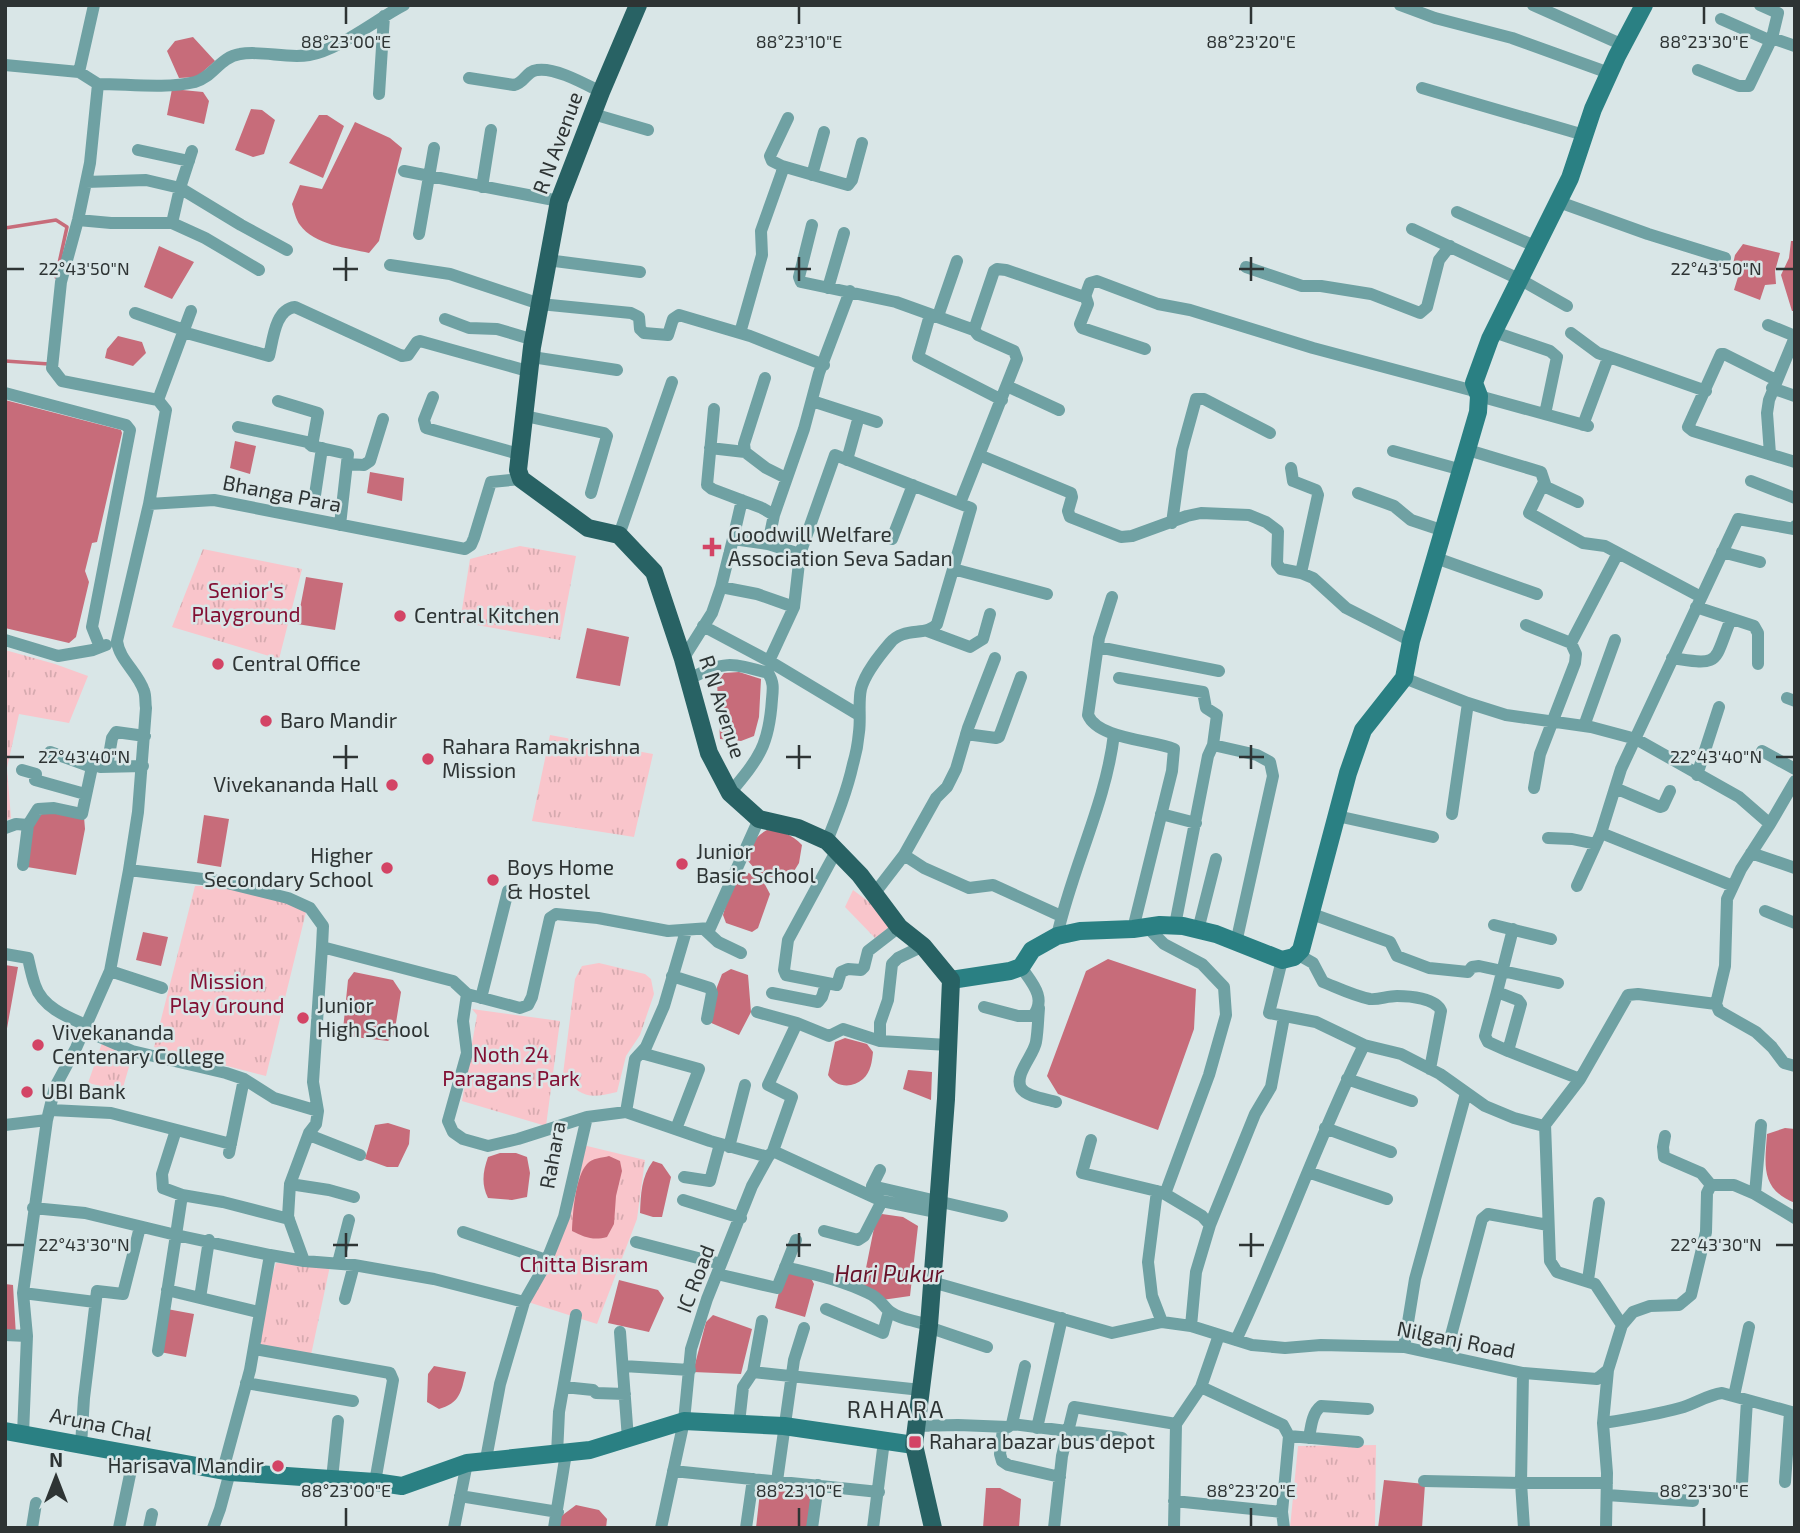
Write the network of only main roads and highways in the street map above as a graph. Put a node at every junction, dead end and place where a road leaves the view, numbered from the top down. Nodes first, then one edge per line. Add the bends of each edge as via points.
1 (638, 5) edge
2 (933, 1528) edge

1 - 2 main road, R N Avenue via 559,201 518,470 521,479 588,528 619,535 654,572 709,753 730,793 759,819 798,828 832,847 951,980 929,1326 914,1445

